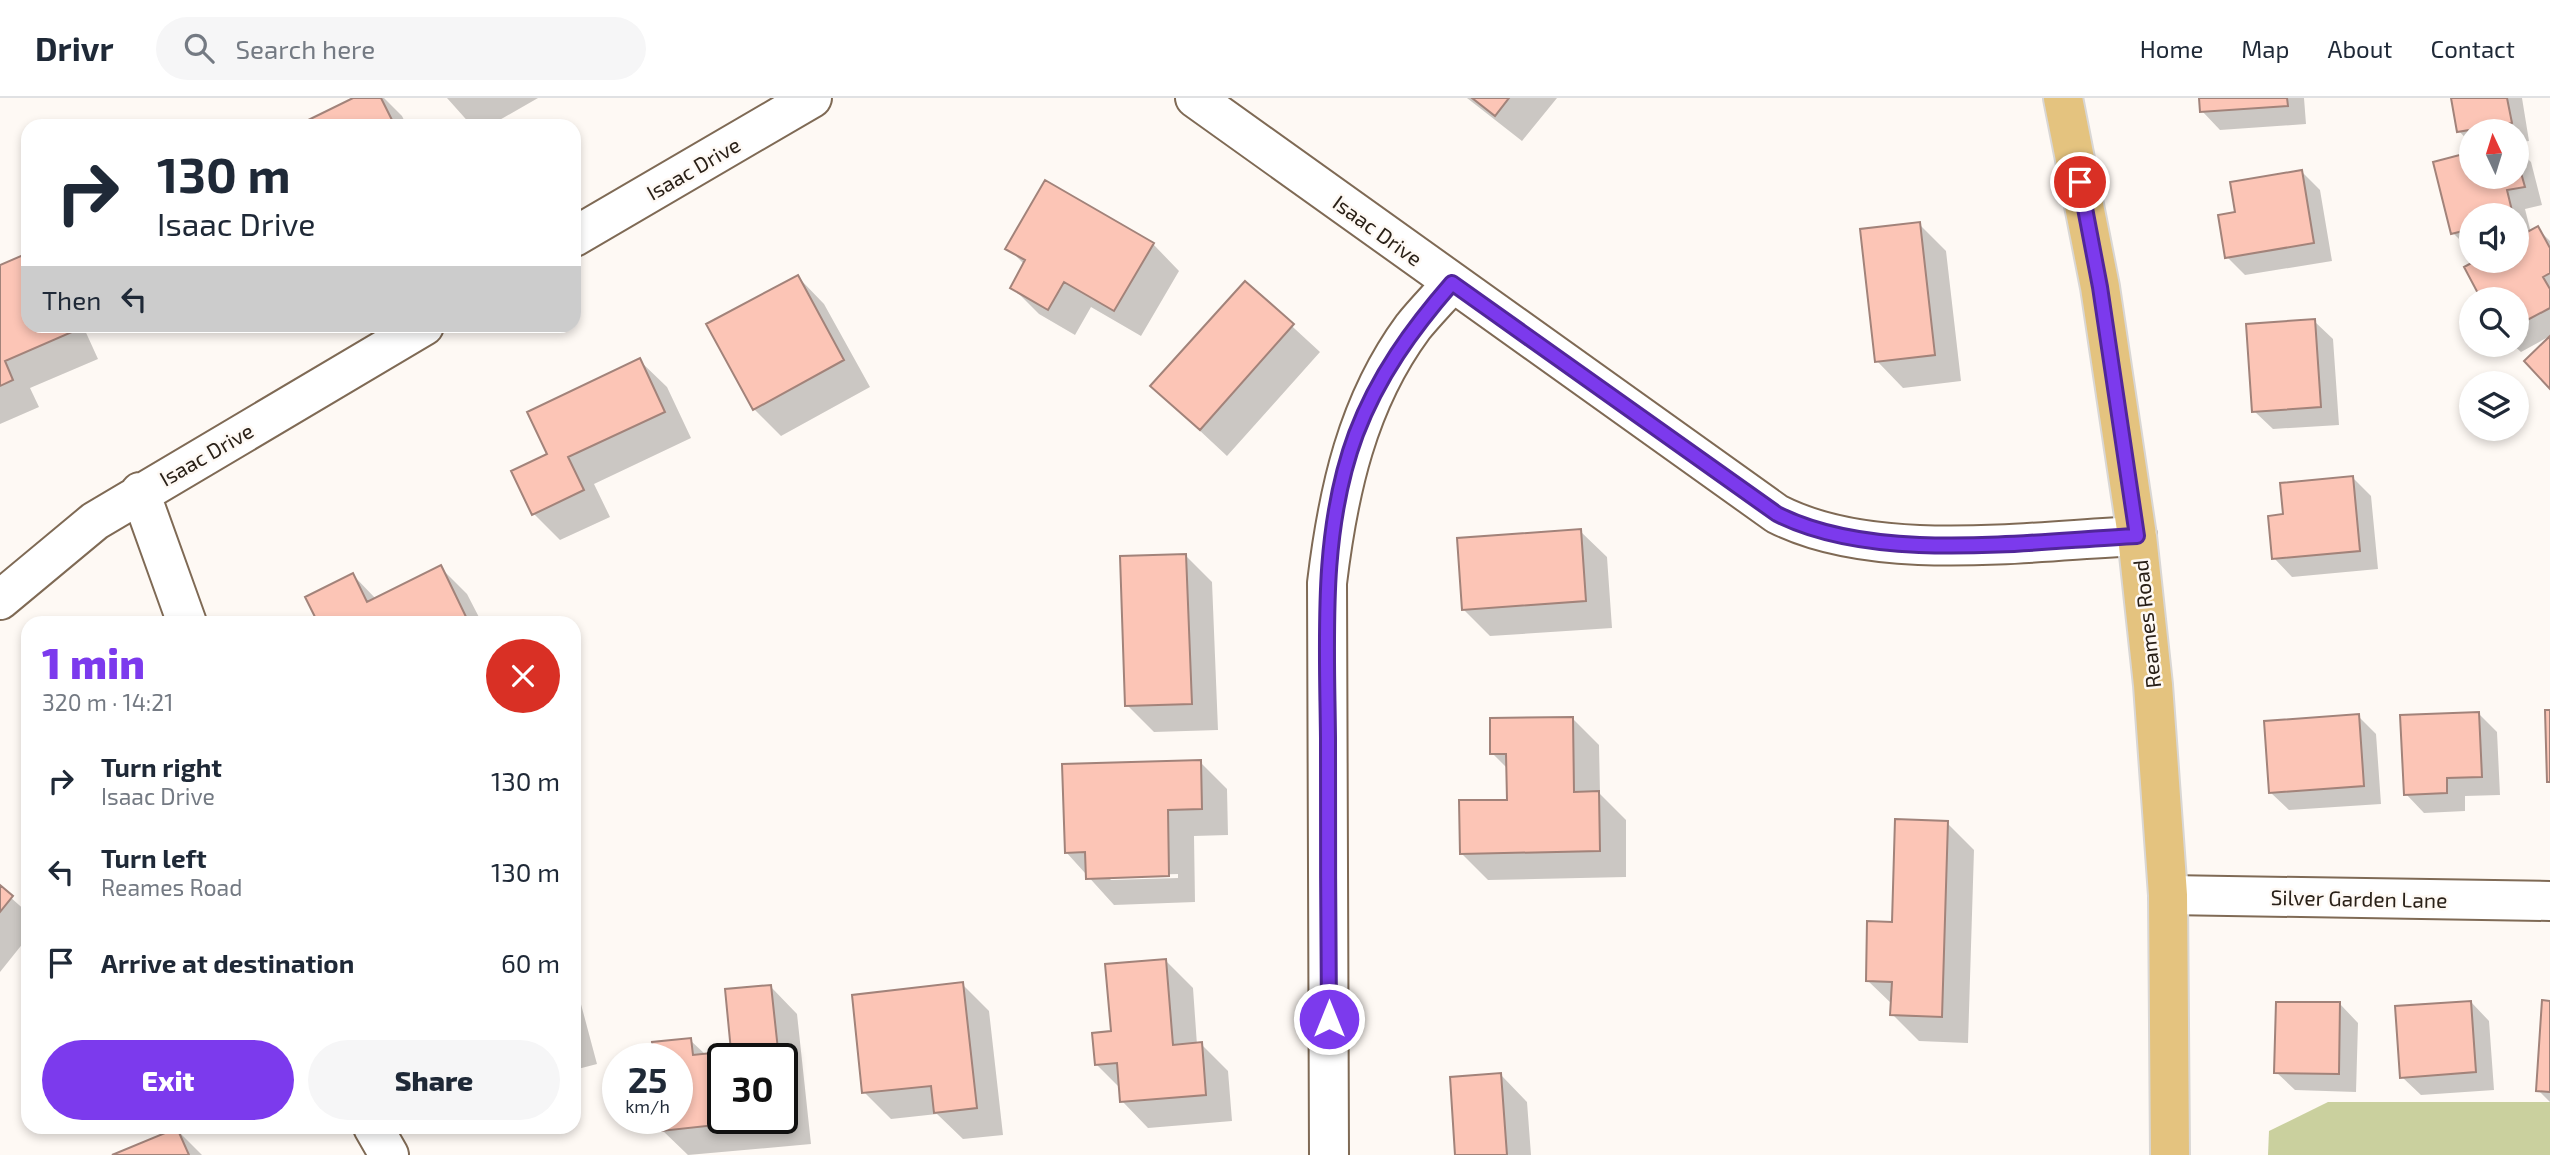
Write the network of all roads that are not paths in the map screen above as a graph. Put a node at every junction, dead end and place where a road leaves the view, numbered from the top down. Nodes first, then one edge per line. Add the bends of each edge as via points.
1 (812, 98) edge
2 (1195, 98) edge
3 (2063, 98) edge
4 (581, 233) edge
5 (1452, 283) junction
6 (412, 333) edge
7 (140, 492) junction
8 (2137, 536) junction
9 (0, 600) edge
10 (184, 616) edge
11 (2168, 895) junction
12 (2550, 901) edge
13 (377, 1134) edge
14 (389, 1155) edge
15 (1329, 1155) edge
16 (2170, 1155) edge

1 - 4 street, Isaac Drive
2 - 5 street, Isaac Drive
3 - 8 main road, Reames Road via 2100,287
5 - 8 street, Isaac Drive via 1777,514 1804,528 1870,542 1935,545
5 - 15 street via 1413,328 1379,382 1356,436 1337,506 1327,583
6 - 7 street, Isaac Drive
7 - 9 street, Isaac Drive via 95,521
7 - 10 street
8 - 11 main road, Reames Road
11 - 12 street, Silver Garden Lane
11 - 16 main road, Reames Road
13 - 14 street

